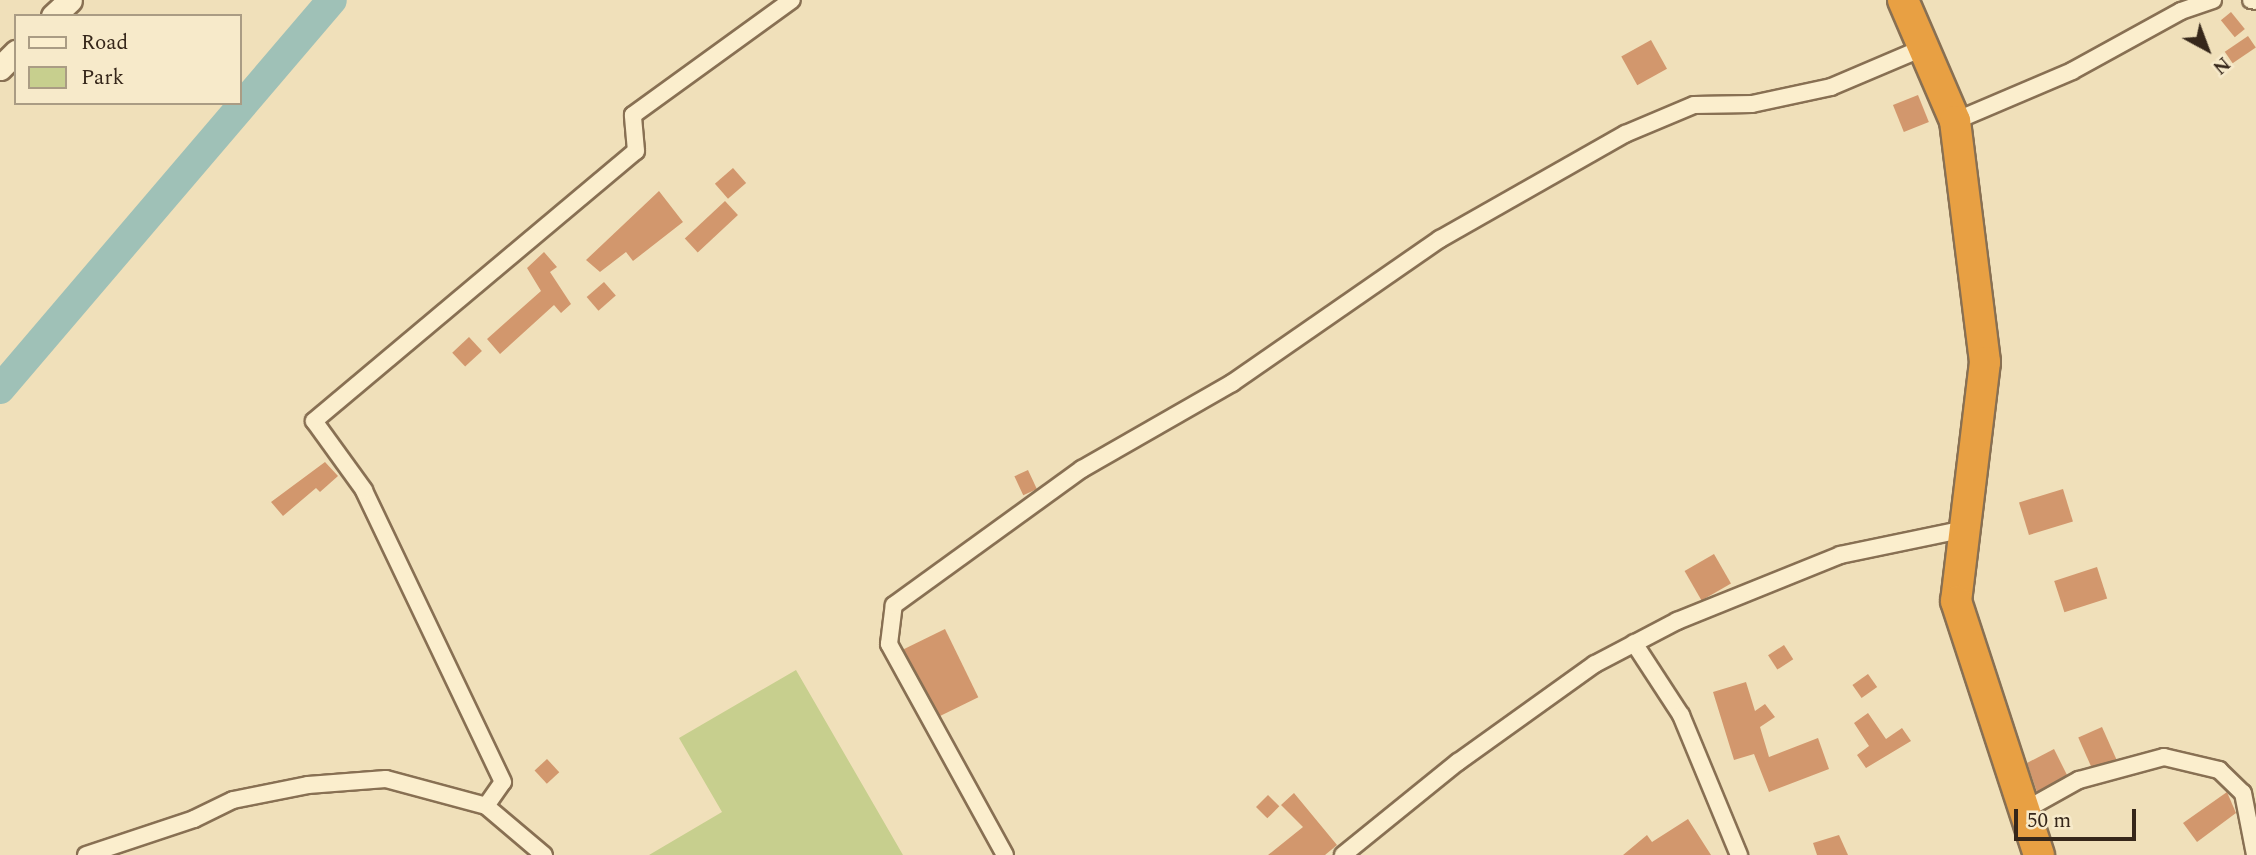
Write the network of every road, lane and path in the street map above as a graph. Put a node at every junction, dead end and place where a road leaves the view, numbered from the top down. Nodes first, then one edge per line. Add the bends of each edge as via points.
1 (70, 0) edge
2 (792, 0) edge
3 (1903, 0) edge
4 (2213, 0) edge
5 (2251, 0) edge
6 (2256, 1) edge
7 (55, 14) edge
8 (1923, 48) junction
9 (14, 54) edge
10 (0, 68) edge
11 (1955, 121) junction
12 (1965, 529) junction
13 (1633, 643) junction
14 (486, 806) junction
15 (2025, 810) junction
16 (86, 855) edge
17 (544, 855) edge
18 (1005, 855) edge
19 (1343, 855) edge
20 (1739, 855) edge
21 (2039, 855) edge
22 (2255, 855) edge

1 - 7 street
2 - 14 street via 633,115 636,151 314,421 364,490 503,782
3 - 8 highway
4 - 11 street via 2180,11 2072,71
5 - 6 street
8 - 11 highway
8 - 18 street via 1831,87 1752,104 1694,105 1625,134 1440,239 1232,383 1082,469 894,604 890,644
9 - 10 street
11 - 12 highway via 1985,362
12 - 13 street via 1840,555
12 - 15 highway via 1956,601
13 - 19 street via 1595,664 1458,762
13 - 20 street via 1681,715
14 - 16 street via 386,779 308,785 233,800 194,819
14 - 17 street
15 - 21 highway
15 - 22 street via 2079,780 2164,757 2219,770 2244,793

